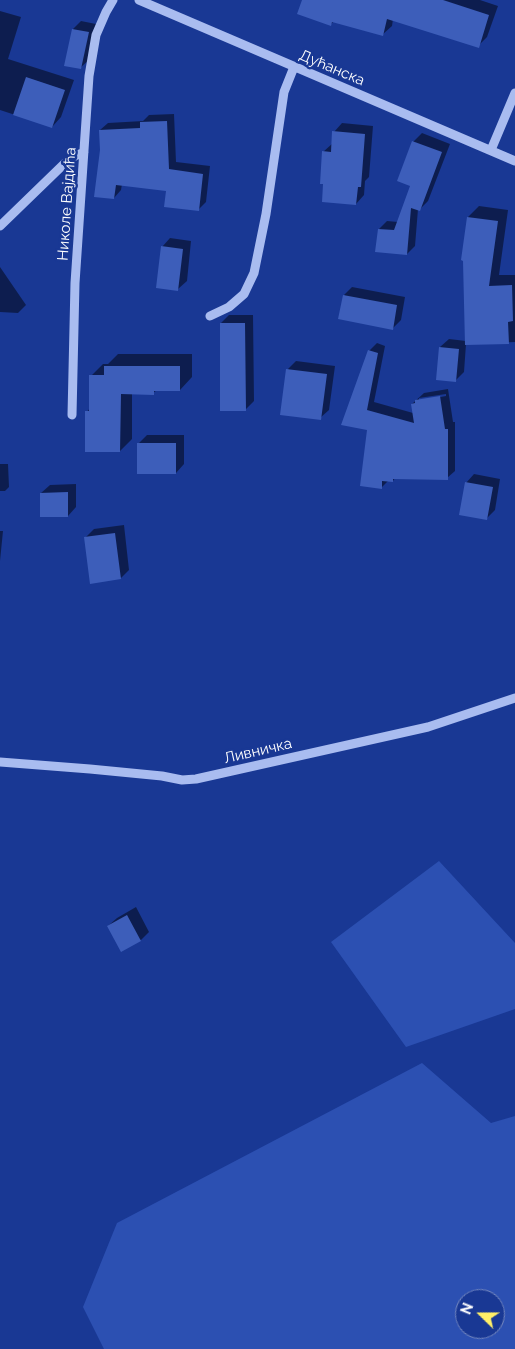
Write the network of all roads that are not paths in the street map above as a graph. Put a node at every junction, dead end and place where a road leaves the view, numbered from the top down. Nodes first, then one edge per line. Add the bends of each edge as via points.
1 (113, 0) edge
2 (139, 0) edge
3 (294, 67) junction
4 (515, 93) edge
5 (491, 150) junction
6 (84, 152) junction
7 (515, 161) edge
8 (0, 226) edge
9 (210, 316) dead end
10 (72, 415) dead end
11 (515, 698) edge
12 (0, 762) edge

1 - 6 street, Николе Вајдића via 93,45
2 - 3 street, Дућанска
3 - 5 street, Дућанска
3 - 9 street via 284,92 254,274 244,294 229,307
4 - 5 street
5 - 7 street, Дућанска
6 - 8 street via 66,163
6 - 10 street, Николе Вајдића via 75,283
11 - 12 street, Ливничка via 428,727 196,779

